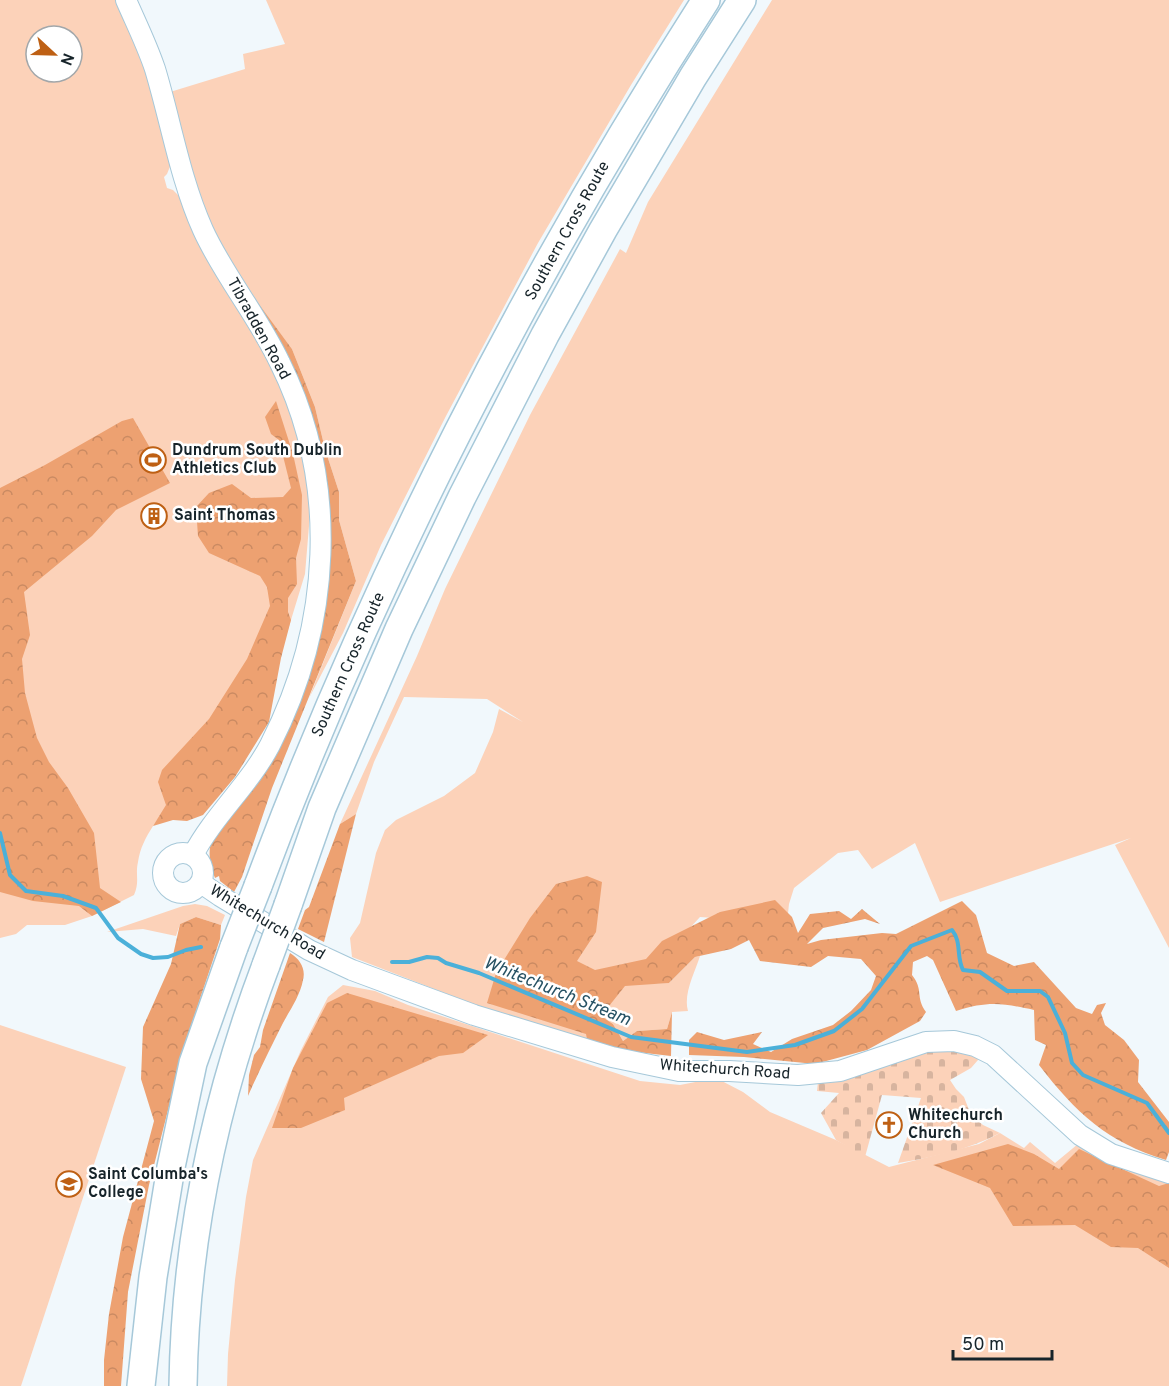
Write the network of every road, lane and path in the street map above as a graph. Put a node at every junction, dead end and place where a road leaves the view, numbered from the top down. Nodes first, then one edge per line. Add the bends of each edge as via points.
1 (126, 0) edge
2 (706, 0) edge
3 (742, 0) edge
4 (193, 855) junction
5 (201, 883) junction
6 (1169, 1173) edge
7 (141, 1386) edge
8 (183, 1386) edge

1 - 4 street, Tibradden Road via 154,69 202,228 281,363 301,412 312,448 322,540 315,615 286,712 245,784
2 - 7 highway, Southern Cross Route, bridge via 592,186 470,410 402,547 291,796 193,1063 153,1278
3 - 8 highway, Southern Cross Route, bridge via 603,230 545,335 399,628 331,788 248,1013 226,1084 197,1220 184,1319
4 - 5 street, Whitechurch Road via 201,864
4 - 5 street, Whitechurch Road via 179,854 168,861 165,880 173,890 185,893
5 - 6 street, Whitechurch Road via 309,950 352,970 474,1015 612,1057 679,1071 798,1075 840,1071 926,1042 954,1041 975,1046 993,1055 1080,1135 1111,1154

